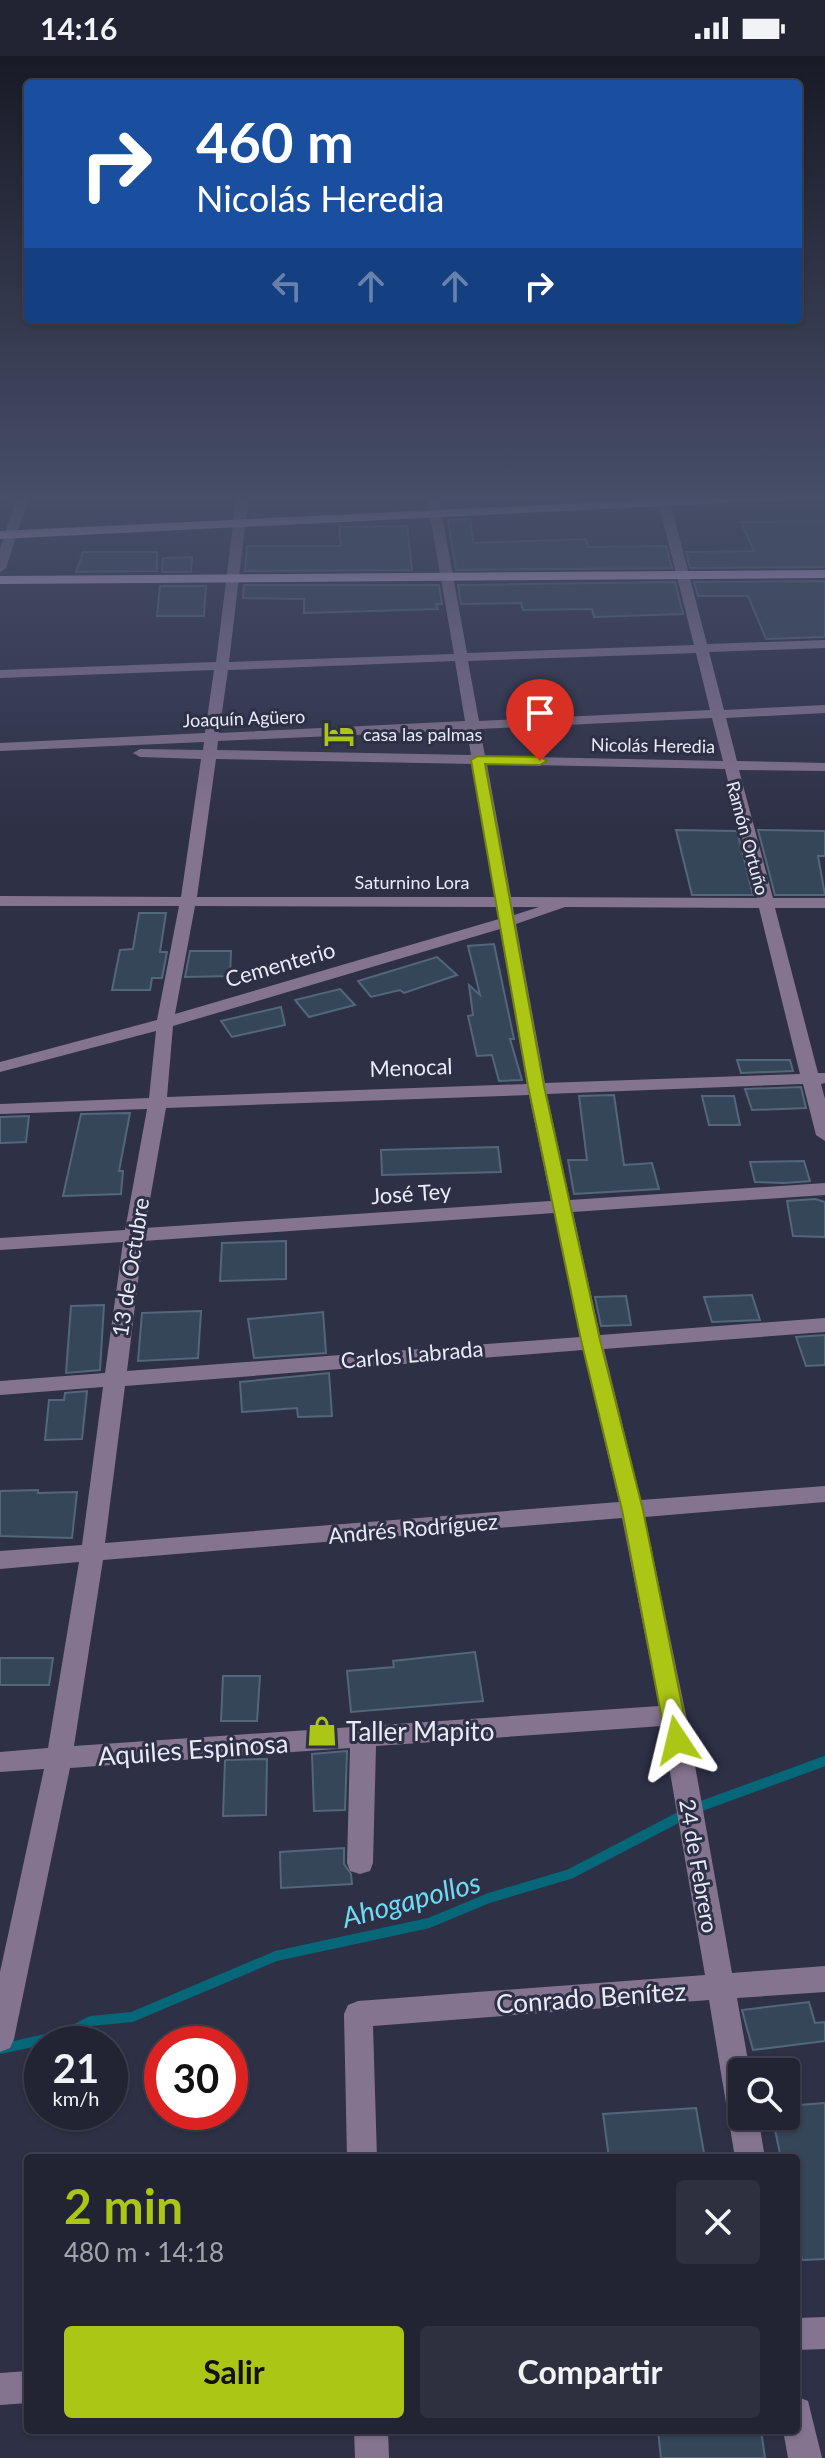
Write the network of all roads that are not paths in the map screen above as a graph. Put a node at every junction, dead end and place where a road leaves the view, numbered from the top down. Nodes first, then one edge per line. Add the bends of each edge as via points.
1 (230, 605) edge
2 (451, 605) edge
3 (690, 605) edge
4 (825, 644) edge
5 (699, 649) junction
6 (460, 659) junction
7 (220, 667) junction
8 (0, 674) edge
9 (825, 709) edge
10 (716, 714) junction
11 (472, 728) junction
12 (209, 746) junction
13 (0, 748) edge
14 (478, 760) junction
15 (729, 764) junction
16 (825, 767) edge
17 (0, 901) edge
18 (501, 901) junction
19 (188, 902) junction
20 (572, 902) junction
21 (765, 902) junction
22 (825, 903) edge
23 (505, 924) junction
24 (165, 1023) junction
25 (0, 1067) edge
26 (818, 1078) edge
27 (536, 1086) junction
28 (158, 1101) junction
29 (0, 1109) edge
30 (825, 1135) edge
31 (825, 1189) edge
32 (561, 1207) junction
33 (134, 1235) junction
34 (0, 1244) edge
35 (825, 1325) edge
36 (591, 1340) junction
37 (113, 1378) junction
38 (0, 1388) edge
39 (825, 1494) edge
40 (632, 1510) junction
41 (92, 1554) junction
42 (0, 1560) edge
43 (673, 1715) junction
44 (363, 1736) junction
45 (59, 1758) junction
46 (0, 1762) edge
47 (360, 1863) dead end
48 (825, 1979) edge
49 (721, 1987) junction
50 (0, 2039) edge
51 (733, 2058) edge
52 (745, 2130) edge
53 (362, 2154) edge
54 (749, 2154) edge
55 (825, 2333) edge
56 (800, 2334) edge
57 (24, 2387) edge
58 (0, 2389) edge
59 (800, 2433) edge
60 (371, 2434) edge
61 (372, 2458) edge
62 (805, 2458) edge

1 - 7 street, 13 de Octubre
2 - 6 street, 24 de Febrero
3 - 5 street, Ramón Ortuño
4 - 5 street
5 - 6 street
5 - 10 street, Ramón Ortuño
6 - 7 street
6 - 11 street, 24 de Febrero
7 - 8 street
7 - 12 street, 13 de Octubre
9 - 10 street, Joaquín Agüero
10 - 11 street, Joaquín Agüero
10 - 15 street, Ramón Ortuño
11 - 12 street, Joaquín Agüero
11 - 14 street, 24 de Febrero
12 - 13 street, Nicolás Heredia
12 - 14 street, Nicolás Heredia
12 - 19 street, 13 de Octubre
14 - 15 street, Nicolás Heredia
14 - 18 street, 24 de Febrero
15 - 16 street, Nicolás Heredia
15 - 21 street, Ramón Ortuño
17 - 19 street, Saturnino Lora
18 - 19 street, Saturnino Lora
18 - 20 street, Saturnino Lora
18 - 23 street, 24 de Febrero
19 - 24 street, 13 de Octubre
20 - 21 street, Saturnino Lora
20 - 23 street, Cementerio
21 - 22 street, Saturnino Lora
21 - 26 street, Ramón Ortuño
23 - 24 street, Cementerio
23 - 27 street, 24 de Febrero
24 - 25 street, Cementerio
24 - 28 street, 13 de Octubre
26 - 27 street, Menocal
26 - 30 street, Ramón Ortuño
27 - 28 street, Menocal
27 - 32 street, 24 de Febrero
28 - 29 street, Menocal
28 - 33 street, 13 de Octubre
31 - 32 street, José Tey
32 - 33 street, José Tey
32 - 36 street, 24 de Febrero
33 - 34 street, José Tey
33 - 37 street, 13 de Octubre
35 - 36 street, Carlos Labrada
36 - 37 street, Carlos Labrada
36 - 40 street, 24 de Febrero
37 - 38 street, Carlos Labrada
37 - 41 street, 13 de Octubre
39 - 40 street, Andrés Rodríguez
40 - 41 street, Andrés Rodríguez
40 - 43 street, 24 de Febrero
41 - 42 street, Andrés Rodríguez
41 - 45 street, 13 de Octubre
43 - 44 street, Aquiles Espinosa
43 - 49 street, 24 de Febrero
44 - 45 street, Aquiles Espinosa
44 - 47 street
45 - 46 street, Aquiles Espinosa
45 - 50 street, 13 de Octubre
48 - 49 street, Conrado Benítez
49 - 51 street, 24 de Febrero
49 - 53 street, Conrado Benítez via 358,2014
52 - 54 street
55 - 56 street
57 - 58 street
59 - 62 street
60 - 61 street

